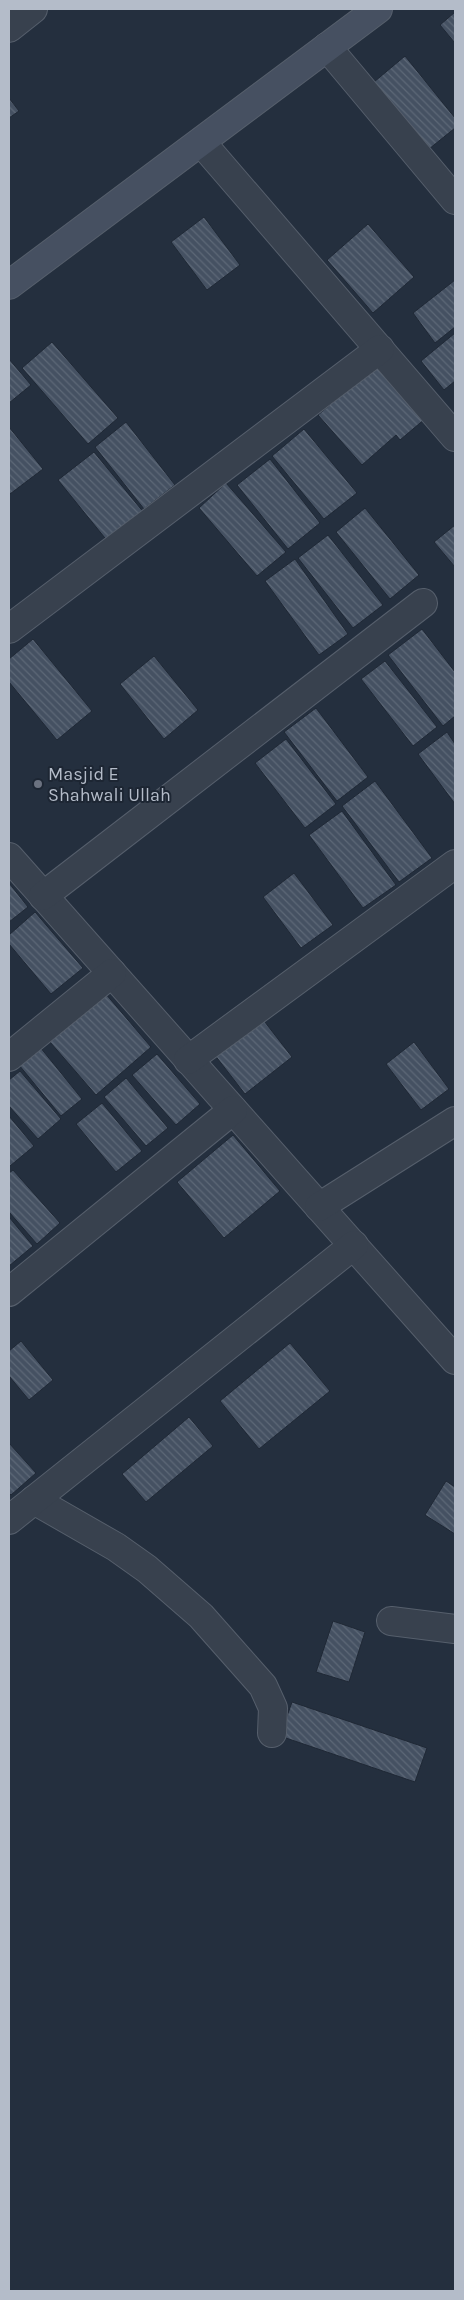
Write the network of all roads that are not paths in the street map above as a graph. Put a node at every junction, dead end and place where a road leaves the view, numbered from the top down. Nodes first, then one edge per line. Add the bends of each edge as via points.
1 (33, 9) edge
2 (378, 9) edge
3 (9, 28) edge
4 (328, 46) junction
5 (201, 142) junction
6 (455, 200) edge
7 (9, 285) edge
8 (380, 349) junction
9 (455, 437) edge
10 (424, 603) dead end
11 (9, 629) edge
12 (9, 857) edge
13 (455, 864) edge
14 (43, 896) junction
15 (112, 973) junction
16 (9, 1057) edge
17 (188, 1060) junction
18 (233, 1110) junction
19 (455, 1121) edge
20 (319, 1207) junction
21 (354, 1246) junction
22 (9, 1292) edge
23 (455, 1358) edge
24 (34, 1500) junction
25 (9, 1520) edge
26 (391, 1621) dead end
27 (455, 1629) edge
28 (272, 1733) dead end

1 - 3 street
2 - 4 street
4 - 5 street
4 - 6 street
5 - 7 street
5 - 8 street
8 - 9 street
8 - 11 street
10 - 14 street
12 - 14 street
13 - 17 street
14 - 15 street
15 - 16 street
15 - 17 street
17 - 18 street
18 - 20 street
18 - 22 street
19 - 20 street
20 - 21 street
21 - 23 street
21 - 24 street
24 - 25 street
24 - 28 street via 147,1568 201,1616 263,1686 273,1708
26 - 27 street

